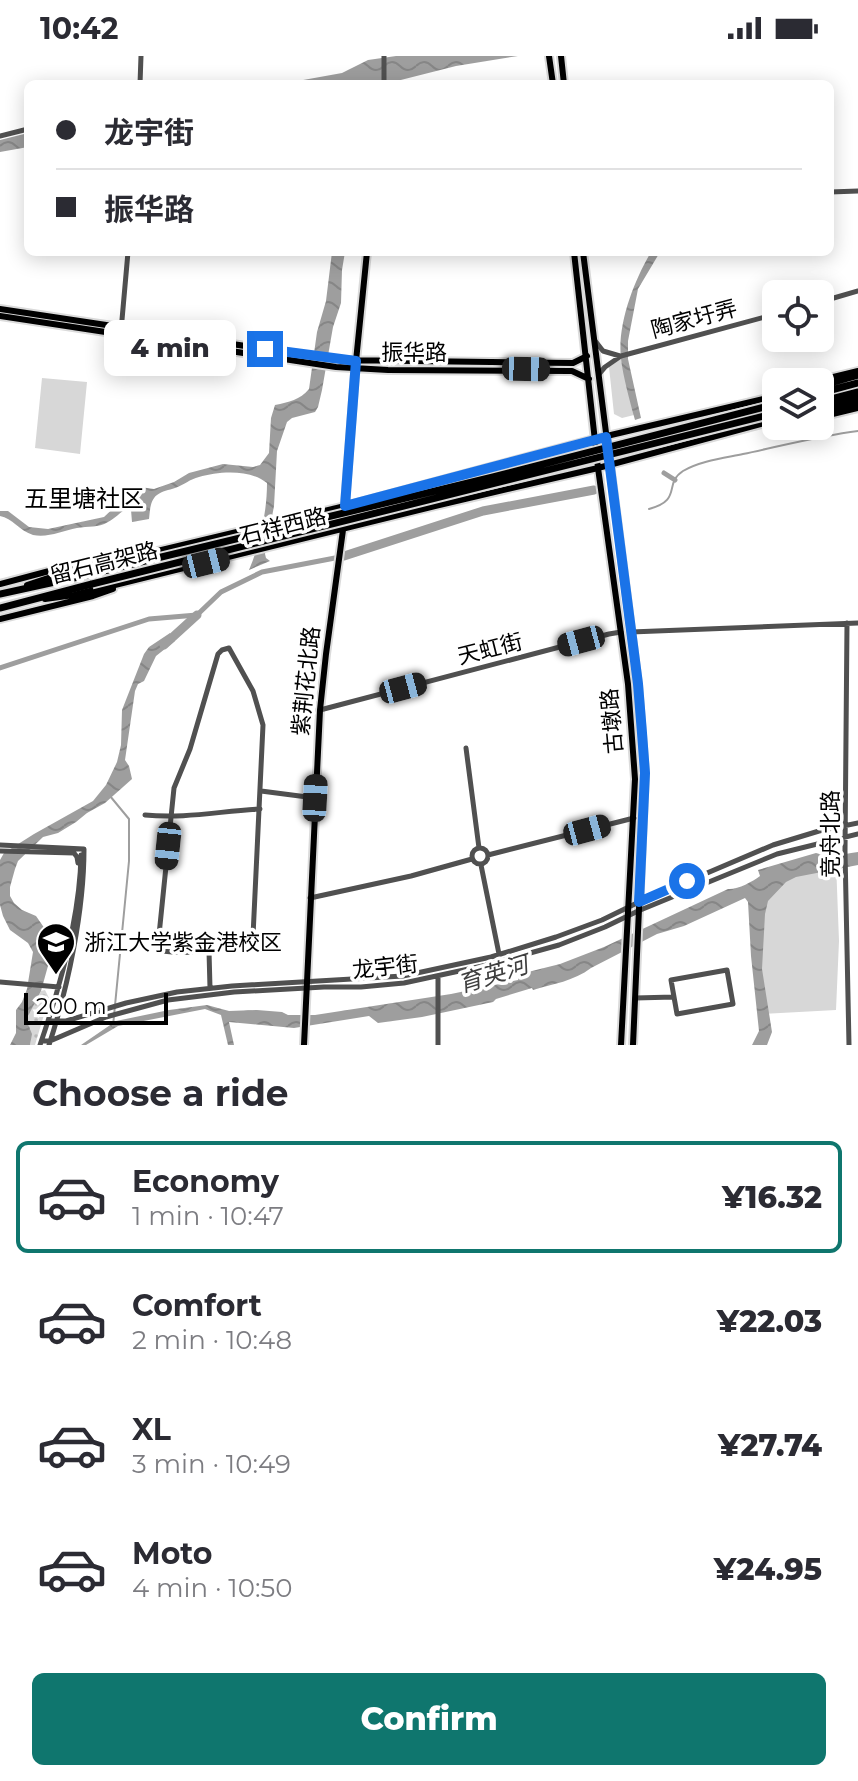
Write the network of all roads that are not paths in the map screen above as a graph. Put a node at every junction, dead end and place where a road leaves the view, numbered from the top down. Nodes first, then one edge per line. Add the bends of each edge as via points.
1 (141, 56) edge
2 (384, 56) edge
3 (549, 56) edge
4 (561, 56) edge
5 (140, 80) edge
6 (384, 80) edge
7 (552, 80) edge
8 (564, 80) edge
9 (24, 130) edge
10 (0, 136) edge
11 (858, 191) edge
12 (834, 192) edge
13 (128, 256) edge
14 (367, 256) edge
15 (574, 256) edge
16 (584, 256) edge
17 (858, 291) edge
18 (834, 298) edge
19 (0, 309) edge
20 (0, 316) edge
21 (762, 318) edge
22 (121, 332) junction
23 (594, 340) junction
24 (587, 356) junction
25 (621, 356) junction
26 (356, 365) junction
27 (858, 373) edge
28 (599, 374) junction
29 (834, 378) edge
30 (589, 379) junction
31 (834, 381) edge
32 (858, 383) edge
33 (834, 389) edge
34 (858, 392) edge
35 (762, 399) edge
36 (834, 403) edge
37 (858, 403) edge
38 (834, 407) edge
39 (762, 408) edge
40 (762, 416) edge
41 (762, 424) edge
42 (606, 437) junction
43 (594, 439) junction
44 (610, 464) junction
45 (598, 468) junction
46 (345, 506) junction
47 (343, 530) junction
48 (147, 553) junction
49 (123, 583) junction
50 (0, 584) edge
51 (16, 589) junction
52 (0, 594) edge
53 (30, 601) junction
54 (0, 608) edge
55 (0, 619) edge
56 (847, 623) junction
57 (858, 623) edge
58 (621, 632) junction
59 (631, 632) junction
60 (320, 710) junction
61 (466, 748) dead end
62 (261, 791) junction
63 (315, 798) junction
64 (260, 809) junction
65 (145, 815) dead end
66 (170, 818) junction
67 (634, 818) junction
68 (858, 823) edge
69 (845, 825) junction
70 (858, 834) edge
71 (845, 837) junction
72 (2, 848) edge
73 (479, 848) junction
74 (83, 849) junction
75 (35, 850) junction
76 (488, 855) junction
77 (472, 859) junction
78 (481, 865) junction
79 (78, 884) junction
80 (310, 898) junction
81 (639, 902) junction
82 (629, 907) junction
83 (638, 911) junction
84 (628, 916) junction
85 (209, 951) junction
86 (499, 955) junction
87 (438, 977) junction
88 (306, 980) junction
89 (0, 982) edge
90 (61, 988) junction
91 (210, 988) junction
92 (306, 989) junction
93 (674, 997) junction
94 (635, 998) junction
95 (127, 1006) junction
96 (48, 1021) junction
97 (56, 1021) junction
98 (41, 1043) edge
99 (50, 1043) edge
100 (304, 1045) edge
101 (438, 1045) edge
102 (621, 1045) edge
103 (633, 1045) edge
104 (849, 1045) edge

1 - 5 street
2 - 6 street
3 - 7 main road
4 - 8 main road
9 - 10 street
11 - 12 street
13 - 22 street
14 - 26 main road, 紫荆花北路
15 - 24 main road, 古墩路
16 - 23 main road, 古墩路
17 - 18 street
19 - 22 main road, 振华路
20 - 22 main road, 振华路
21 - 25 street, 陶家圩弄
22 - 26 main road, 振华路
23 - 25 street via 603,351
23 - 28 main road, 古墩路
24 - 26 main road, 振华路 via 573,363
24 - 30 main road, 古墩路
25 - 28 street, 陶家圩弄
26 - 30 main road, 振华路 via 572,371
26 - 46 main road, 紫荆花北路
27 - 29 main road
27 - 31 highway
28 - 42 main road, 古墩路
30 - 43 main road, 古墩路
32 - 33 highway
34 - 36 highway
35 - 42 main road, 石祥西路
37 - 38 highway
39 - 51 highway, 留石高架路, bridge
40 - 53 highway, 留石高架路, bridge
41 - 44 main road, 石祥西路
42 - 43 main road, 石祥西路
42 - 44 main road, 古墩路
43 - 45 main road, 古墩路
43 - 46 main road, 石祥西路
44 - 45 main road, 石祥西路
44 - 59 main road, 古墩路
45 - 47 main road, 石祥西路
45 - 58 main road, 古墩路
46 - 47 main road, 紫荆花北路
46 - 48 main road, 石祥西路
47 - 49 main road, 石祥西路
47 - 60 main road, 紫荆花北路
48 - 50 main road, 石祥西路
48 - 51 main road, 石祥西路
49 - 53 main road, 石祥西路
49 - 55 main road, 石祥西路 via 93,596
51 - 52 highway, 留石高架路
53 - 54 highway, 留石高架路
56 - 57 street
56 - 59 street
56 - 69 street, 竞舟北路
58 - 60 street, 天虹街
58 - 67 main road, 古墩路
59 - 81 main road, 古墩路 via 645,773
60 - 63 main road, 紫荆花北路
61 - 73 street
62 - 63 street
62 - 64 street
62 - 66 street via 263,725 253,691 229,648 218,654 174,788
63 - 80 main road, 紫荆花北路
64 - 66 street
64 - 85 street via 253,936 245,944
65 - 66 street
66 - 85 street via 162,951
67 - 76 street
67 - 82 main road, 古墩路
68 - 69 street, 龙宇街
69 - 71 street, 竞舟北路
69 - 81 street, 龙宇街 via 773,845
70 - 71 street, 龙宇街
71 - 83 street, 龙宇街 via 777,854
71 - 104 street, 竞舟北路
72 - 75 street
73 - 76 street
73 - 77 street
74 - 75 street
74 - 79 street
74 - 90 street via 81,901
75 - 79 street via 74,853
76 - 78 street
77 - 78 street
77 - 80 street
78 - 86 street
79 - 90 street
80 - 88 main road, 紫荆花北路
81 - 82 street, 龙宇街
81 - 83 main road, 古墩路
82 - 84 main road, 古墩路
82 - 86 street, 龙宇街
83 - 84 street, 龙宇街
83 - 94 main road, 古墩路
84 - 87 street, 龙宇街 via 559,945
84 - 102 main road, 古墩路
85 - 91 street
86 - 88 street, 龙宇街 via 403,976
87 - 92 street, 龙宇街
87 - 101 street
88 - 91 street, 龙宇街
88 - 92 main road, 紫荆花北路
89 - 90 street
90 - 96 street
90 - 97 street
91 - 95 street, 龙宇街
92 - 95 street, 龙宇街
92 - 100 main road, 紫荆花北路
93 - 93 street via 677,1014 733,1004 727,970 671,980
93 - 94 street
94 - 103 main road, 古墩路
95 - 97 street, 龙宇街
95 - 99 street, 龙宇街
96 - 97 street, 龙宇街
96 - 98 street
97 - 99 street
98 - 99 street, 龙宇街

